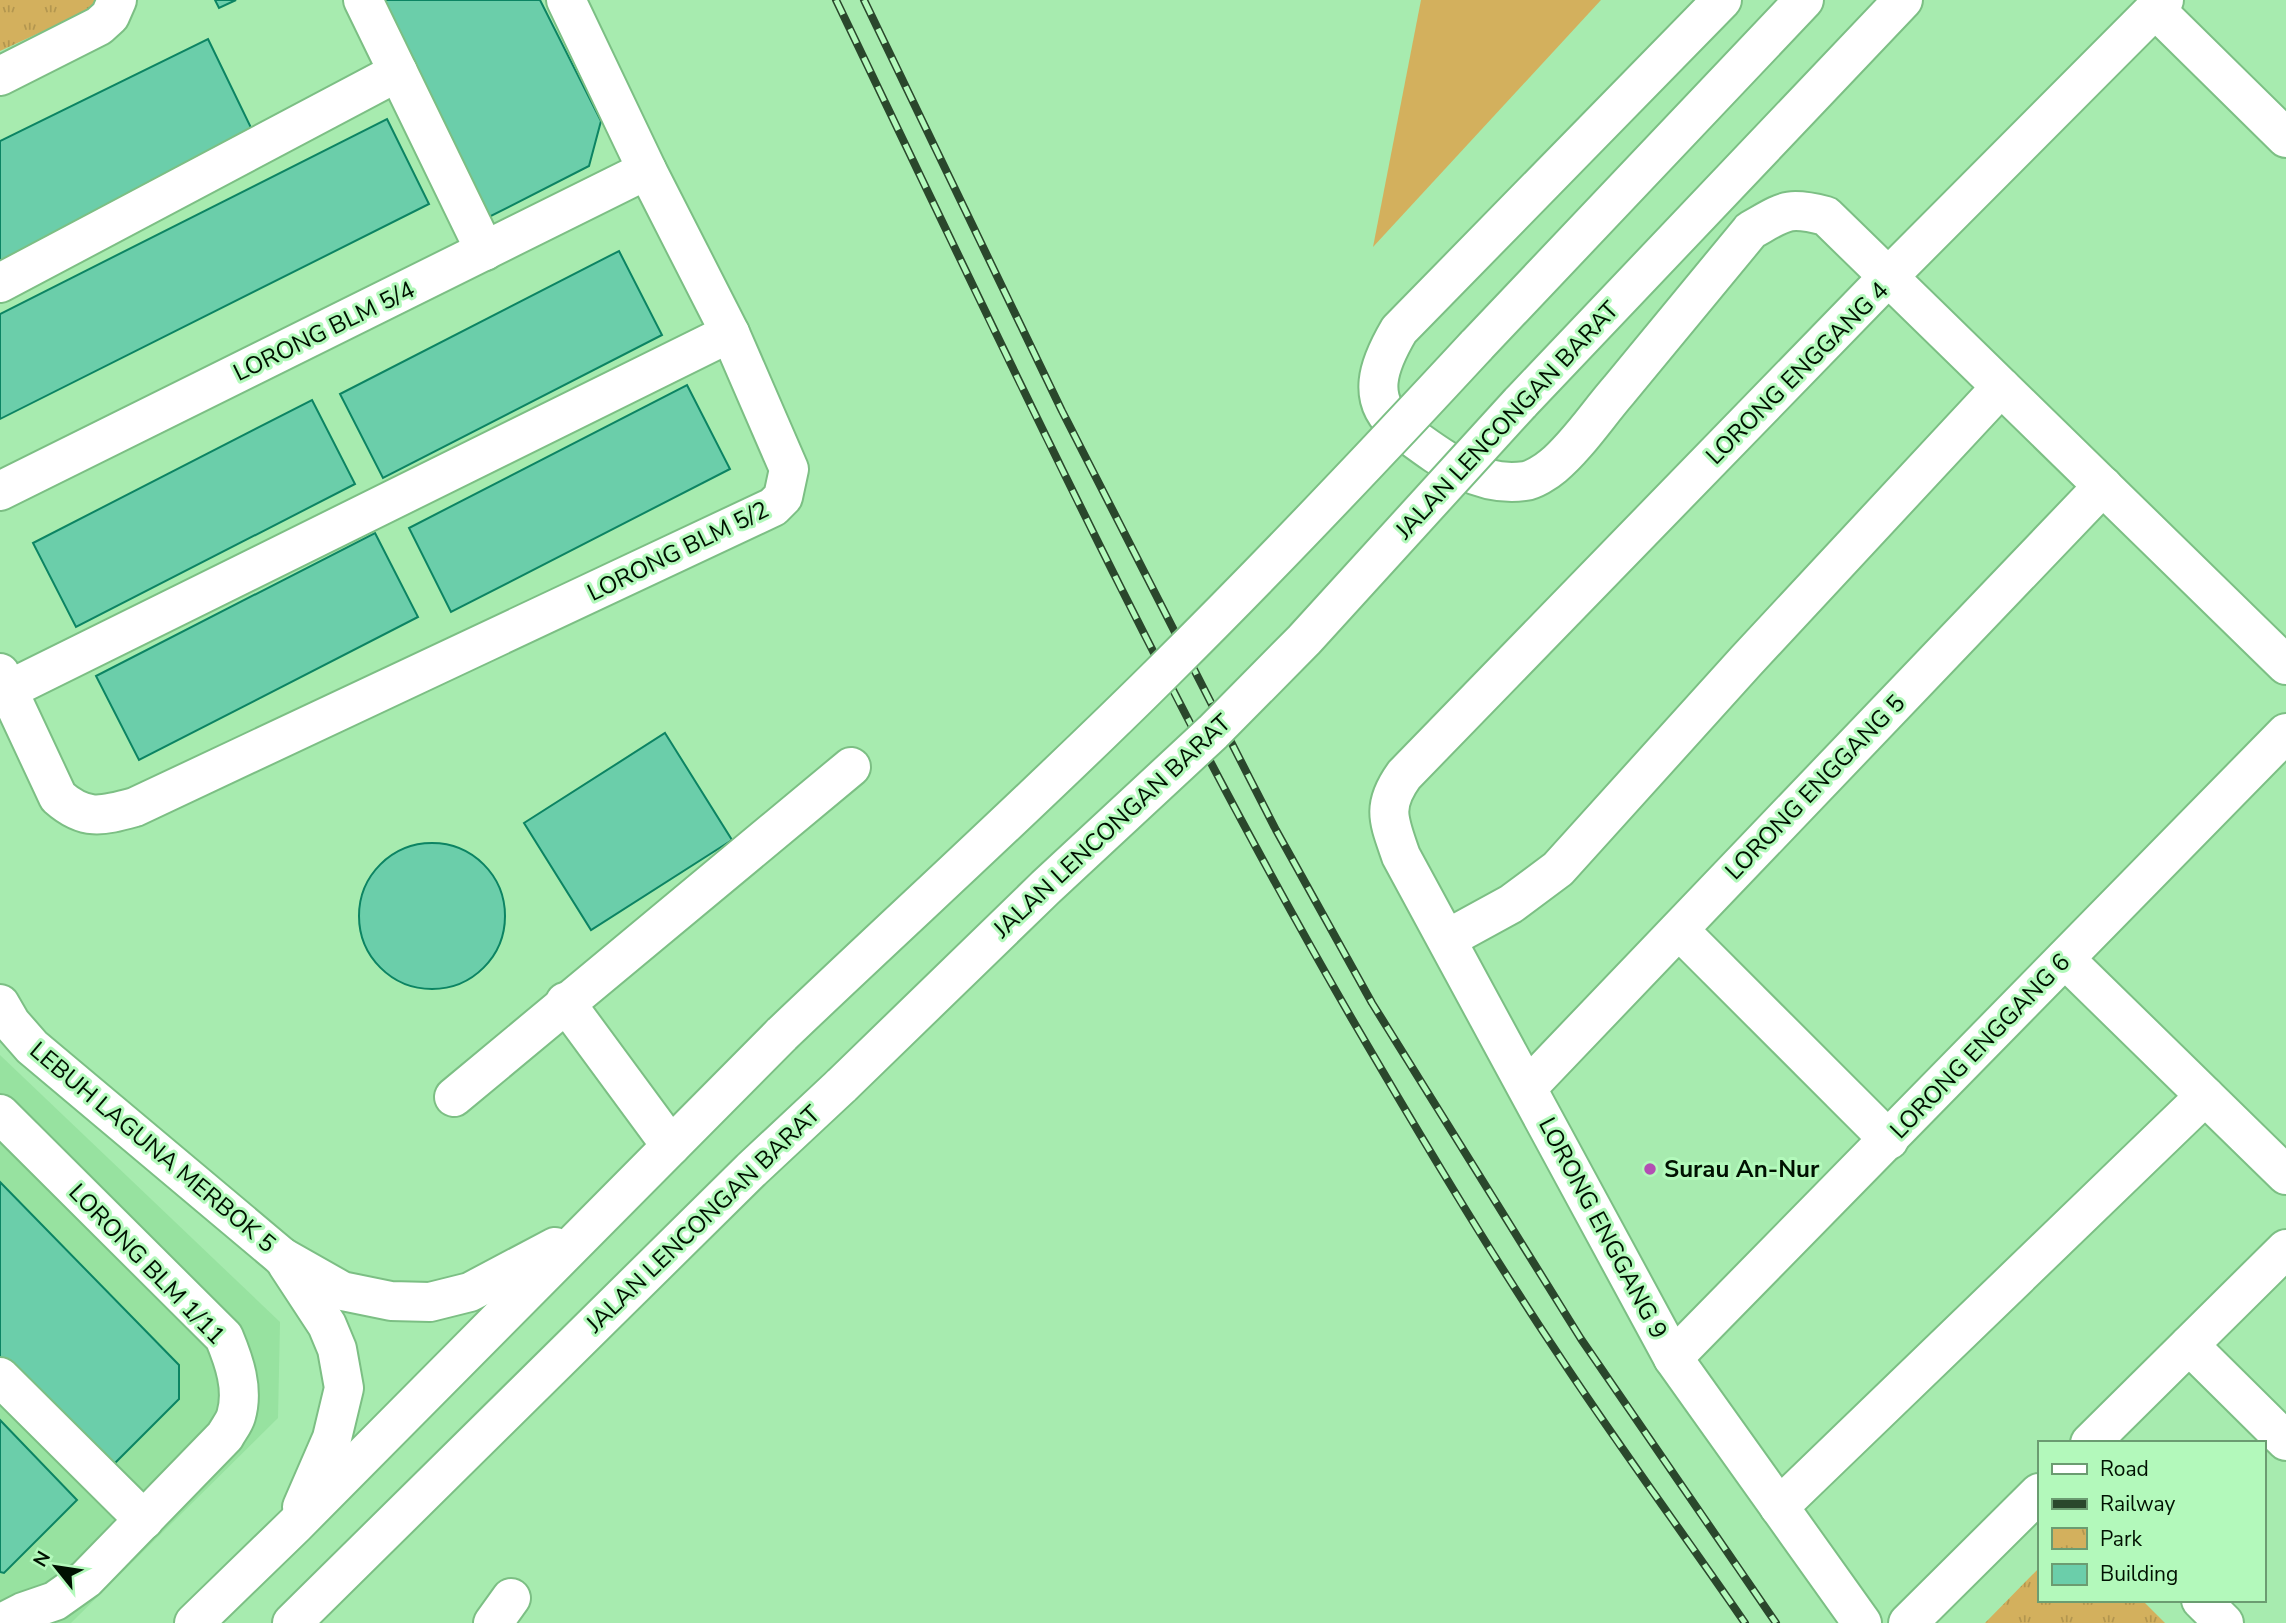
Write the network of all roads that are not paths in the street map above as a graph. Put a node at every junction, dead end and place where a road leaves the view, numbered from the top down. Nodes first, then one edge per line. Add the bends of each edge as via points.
1 (117, 0) edge
2 (363, 0) edge
3 (566, 0) edge
4 (1722, 0) edge
5 (1804, 0) edge
6 (1903, 0) edge
7 (2159, 4) edge
8 (398, 72) junction
9 (0, 76) edge
10 (2286, 138) edge
11 (647, 170) junction
12 (485, 251) junction
13 (1888, 277) junction
14 (0, 283) edge
15 (730, 334) junction
16 (2001, 387) junction
17 (2103, 486) junction
18 (0, 491) edge
19 (2286, 665) edge
20 (4, 681) edge
21 (2286, 733) edge
22 (851, 767) dead end
23 (1388, 808) joint
24 (1679, 930) junction
25 (1447, 939) junction
26 (2065, 960) junction
27 (565, 1002) junction
28 (0, 1004) edge
29 (1528, 1087) junction
30 (2205, 1096) junction
31 (454, 1097) dead end
32 (0, 1114) edge
33 (1889, 1140) junction
34 (671, 1146) junction
35 (2286, 1175) edge
36 (589, 1229) junction
37 (2286, 1249) edge
38 (282, 1257) junction
39 (2189, 1345) junction
40 (1673, 1358) junction
41 (0, 1377) edge
42 (2092, 1441) edge
43 (2286, 1441) edge
44 (2038, 1494) edge
45 (1779, 1507) junction
46 (145, 1520) junction
47 (295, 1525) junction
48 (2203, 1602) edge
49 (2, 1623) edge
50 (194, 1623) edge
51 (292, 1623) edge
52 (1862, 1623) edge
53 (1908, 1623) edge
54 (2224, 1623) edge

1 - 9 main road via 99,26
2 - 8 main road
3 - 11 main road, LORONG BLM 5/2
4 - 13 main road via 1399,330 1378,377 1380,402 1390,420 1448,464 1495,483 1528,481 1552,467 1583,433 1751,230 1786,211 1826,216
5 - 34 main road, bridge via 1170,666 782,1034
6 - 51 main road, JALAN LENCONGAN BARAT, bridge via 1213,732 751,1170
7 - 10 main road
7 - 13 main road
8 - 12 main road
8 - 14 main road
11 - 12 main road, LORONG BLM 5/4
11 - 15 main road, LORONG BLM 5/2
12 - 18 main road, LORONG BLM 5/4
13 - 16 main road, LORONG ENGGANG 4
13 - 23 main road, LORONG ENGGANG 4 via 1404,775 1392,791
15 - 20 main road
15 - 20 main road, LORONG BLM 5/2 via 789,469 783,497 773,508 135,807 106,815 70,808 58,797
16 - 17 main road, LORONG ENGGANG 4
16 - 25 main road via 1558,869 1511,904
17 - 19 main road, LORONG ENGGANG 4
17 - 24 main road, LORONG ENGGANG 5
21 - 26 main road, LORONG ENGGANG 6
22 - 27 main road
23 - 25 main road, LORONG ENGGANG 9 via 1401,856
24 - 29 main road, LORONG ENGGANG 5
24 - 33 main road
25 - 29 main road, LORONG ENGGANG 9
26 - 30 main road
26 - 33 main road, LORONG ENGGANG 6
27 - 31 main road
27 - 34 main road
28 - 38 main road, LEBUH LAGUNA MERBOK 5 via 33,1047
29 - 40 main road, LORONG ENGGANG 9
30 - 35 main road
30 - 45 main road
32 - 46 main road, LORONG BLM 1/11 via 224,1338 233,1358 239,1386 236,1416 225,1436
33 - 40 main road, LORONG ENGGANG 6
34 - 36 main road
36 - 38 main road via 470,1292 430,1302 391,1301 342,1291
36 - 47 main road
37 - 39 main road
38 - 47 main road via 327,1325 344,1388 332,1438
39 - 42 main road
39 - 43 main road
40 - 45 main road, LORONG ENGGANG 9
41 - 46 main road
44 - 53 main road
45 - 52 main road, LORONG ENGGANG 9
46 - 49 main road, LORONG BLM 1/11 via 69,1592
47 - 50 main road
48 - 54 main road

